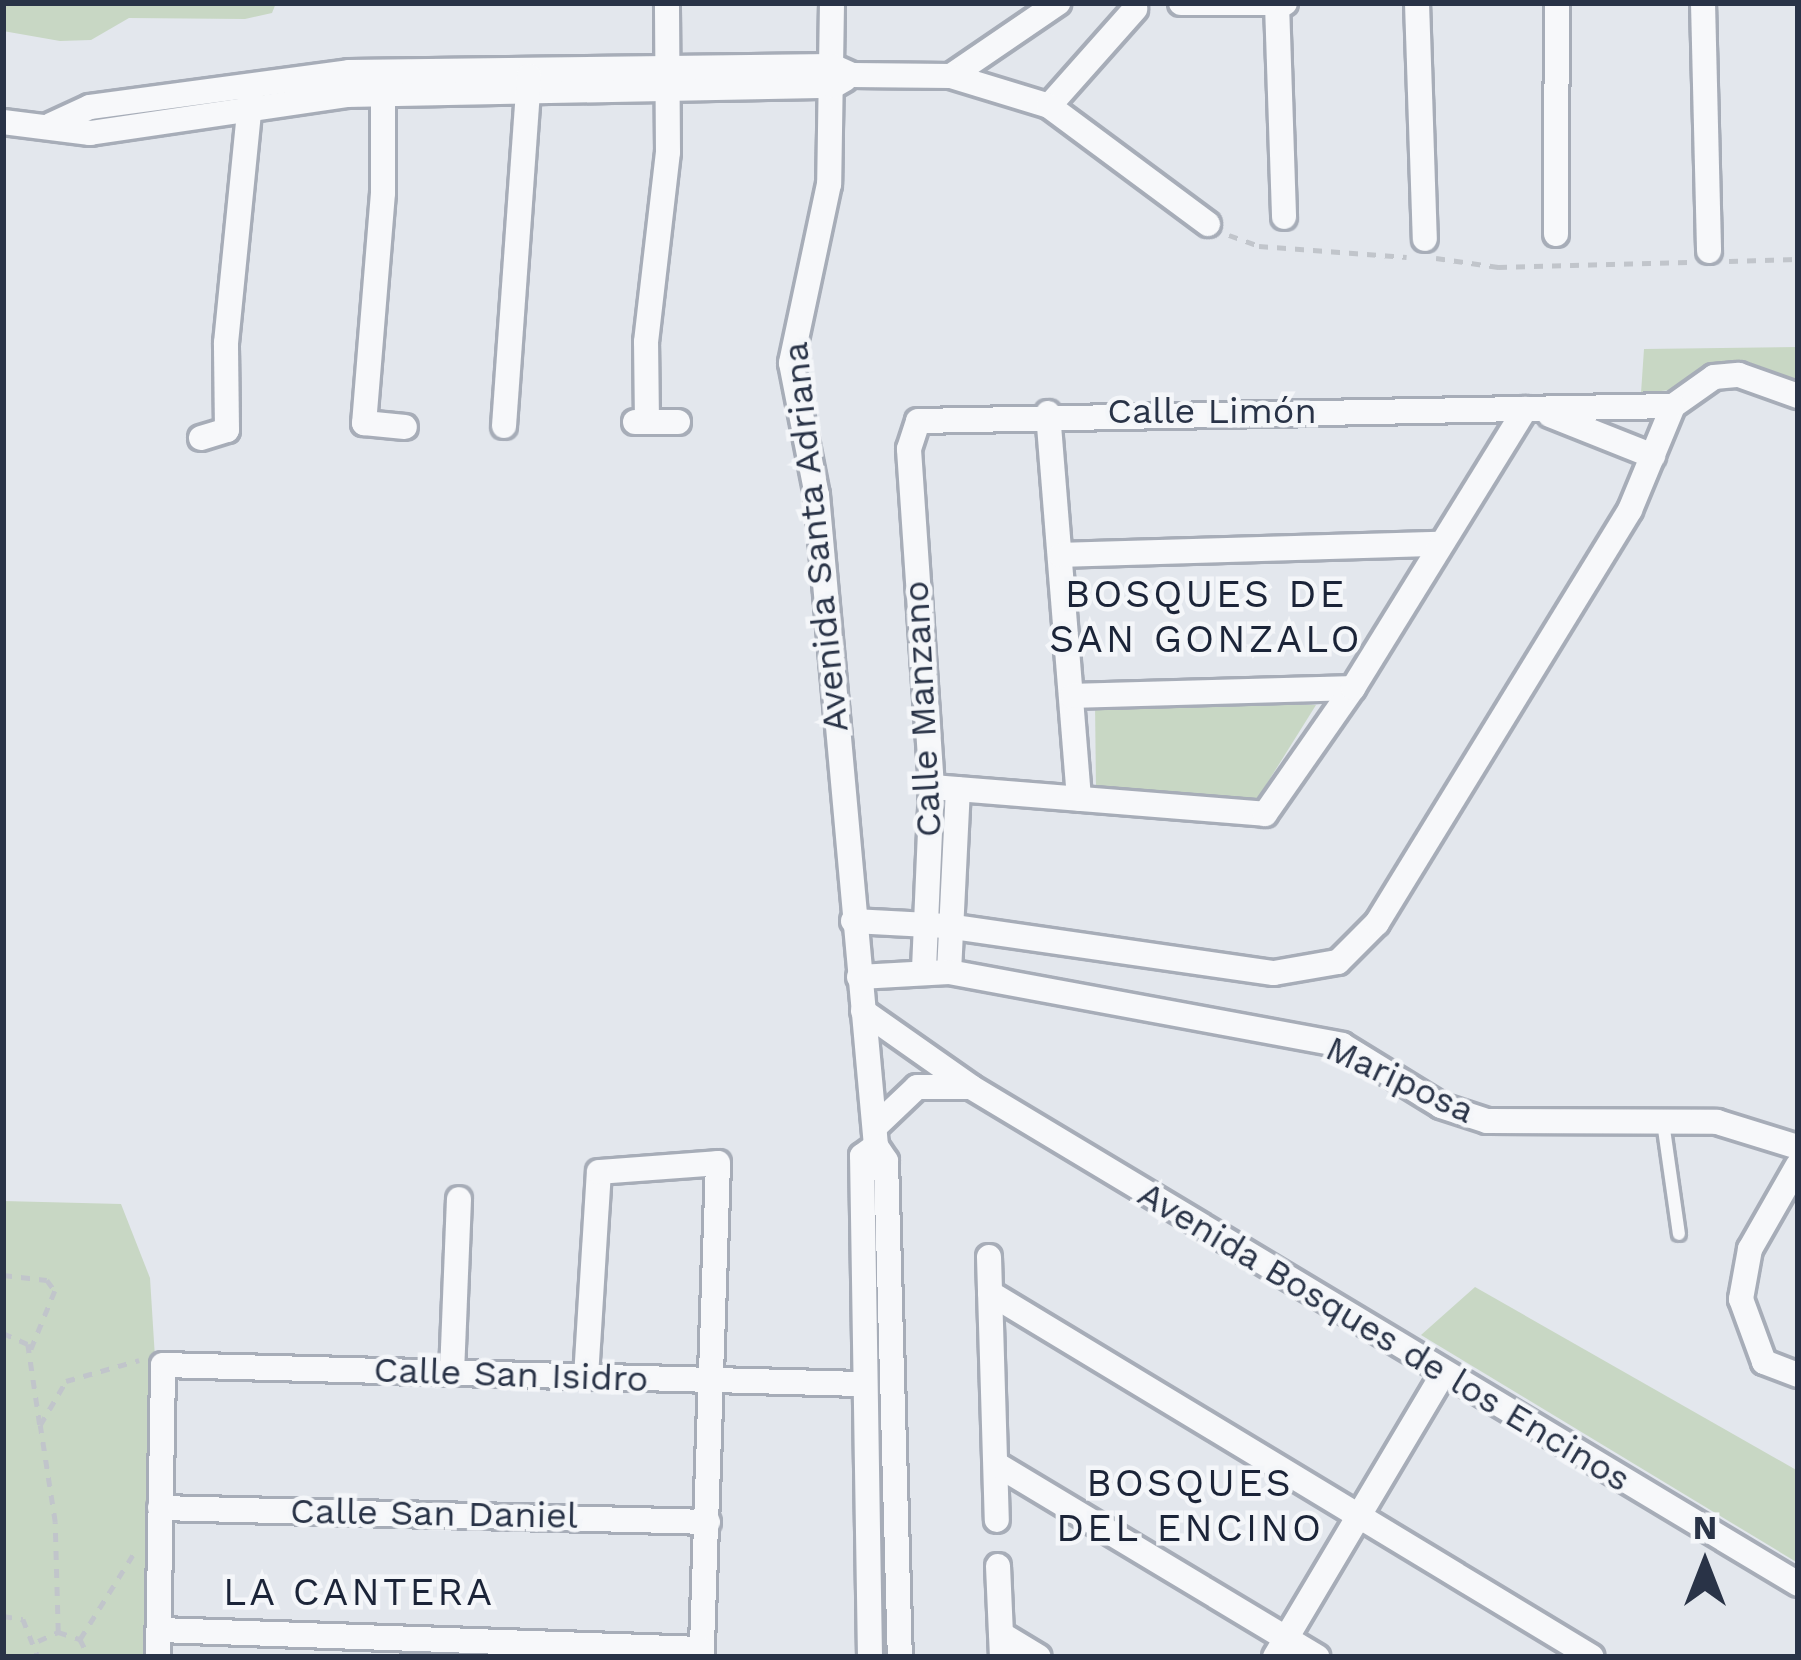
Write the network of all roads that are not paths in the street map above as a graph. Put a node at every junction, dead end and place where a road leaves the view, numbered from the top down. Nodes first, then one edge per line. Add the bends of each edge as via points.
1 (667, 3) edge
2 (832, 3) edge
3 (1058, 3) edge
4 (1171, 3) edge
5 (1181, 3) edge
6 (1286, 3) edge
7 (1417, 3) edge
8 (1557, 3) edge
9 (1703, 3) edge
10 (1276, 4) edge
11 (1129, 6) edge
12 (839, 76) junction
13 (951, 76) junction
14 (670, 78) junction
15 (529, 79) junction
16 (383, 82) junction
17 (250, 95) junction
18 (1048, 106) junction
19 (3, 122) edge
20 (1284, 217) dead end
21 (1208, 224) road end
22 (1556, 235) dead end
23 (1425, 239) dead end
24 (1708, 251) dead end
25 (1798, 395) edge
26 (1673, 406) junction
27 (1531, 409) junction
28 (1048, 413) junction
29 (679, 422) dead end
30 (478, 426) dead end
31 (405, 427) dead end
32 (200, 439) dead end
33 (909, 449) joint
34 (1653, 456) junction
35 (1436, 544) junction
36 (1061, 555) junction
37 (1353, 688) junction
38 (1072, 696) junction
39 (932, 787) junction
40 (958, 788) junction
41 (1078, 800) junction
42 (854, 921) junction
43 (938, 925) junction
44 (937, 970) junction
45 (859, 977) junction
46 (863, 1011) junction
47 (971, 1087) junction
48 (1663, 1122) junction
49 (876, 1136) junction
50 (1798, 1147) edge
51 (1798, 1165) edge
52 (459, 1199) dead end
53 (1679, 1234) dead end
54 (989, 1257) dead end
55 (990, 1293) junction
56 (452, 1373) junction
57 (1442, 1374) junction
58 (1798, 1375) edge
59 (586, 1377) junction
60 (712, 1380) junction
61 (860, 1384) junction
62 (996, 1464) junction
63 (160, 1508) junction
64 (1360, 1513) junction
65 (997, 1520) dead end
66 (708, 1522) junction
67 (998, 1566) dead end
68 (1798, 1584) edge
69 (160, 1630) junction
70 (1002, 1646) edge
71 (1281, 1648) edge
72 (702, 1653) edge
73 (158, 1657) edge
74 (870, 1657) edge
75 (900, 1657) edge
76 (1039, 1657) edge
77 (1317, 1657) edge
78 (1592, 1657) edge

1 - 14 street
2 - 12 street, Avenida Santa Adriana
3 - 13 street
4 - 11 street
5 - 10 street
6 - 10 street
7 - 23 street
8 - 22 street
9 - 24 street
10 - 20 street
11 - 18 street
12 - 13 street
12 - 14 street
12 - 42 street, Avenida Santa Adriana via 829,184 791,364 817,495
13 - 18 street
14 - 15 street
14 - 29 street via 640,422
15 - 16 street
15 - 30 street via 511,426
16 - 17 street
16 - 31 street via 364,423
17 - 19 street via 90,107 52,124
17 - 32 street via 226,343 227,430
18 - 21 street
25 - 26 street via 1739,375 1714,377
26 - 27 street, Calle Limón
26 - 34 street
27 - 28 street, Calle Limón
27 - 34 street, Calle Limón
27 - 35 street
28 - 33 street, Calle Limón via 933,416 918,421
28 - 36 street
33 - 39 street, Calle Manzano
34 - 43 street via 1630,510 1378,923 1338,962 1274,973
35 - 36 street
35 - 37 street
36 - 38 street
37 - 38 street
37 - 41 street via 1265,814
38 - 41 street
39 - 40 street
39 - 43 street, Calle Manzano
40 - 41 street
40 - 43 street, Calle Manzano
42 - 43 street
42 - 45 street, Avenida Santa Adriana
43 - 44 street, Calle Manzano
44 - 45 street, Mariposa
44 - 48 street, Mariposa via 1342,1045 1441,1106 1487,1121
45 - 46 street, Avenida Santa Adriana
46 - 47 street, Avenida Bosques de los Encinos
46 - 49 street, Avenida Santa Adriana
47 - 49 street via 917,1087
47 - 57 street, Avenida Bosques de los Encinos
48 - 50 street, Mariposa via 1755,1128
48 - 53 lane
49 - 61 street, Avenida Santa Adriana via 862,1156
49 - 75 street, Avenida Santa Adriana via 886,1162
51 - 58 street via 1750,1249 1741,1299 1764,1362
52 - 56 street
54 - 55 street
55 - 62 street
55 - 64 street
56 - 59 street, Calle San Isidro
56 - 63 street, Calle San Isidro via 163,1366
57 - 64 street
57 - 68 street, Avenida Bosques de los Encinos
59 - 60 street, Calle San Isidro
59 - 60 street via 599,1172 712,1162 721,1167
60 - 61 street, Calle San Isidro
60 - 66 street
61 - 74 street, Avenida Santa Adriana
62 - 65 street
62 - 71 street
63 - 66 street, Calle San Daniel
63 - 69 street
64 - 71 street
64 - 78 street
66 - 72 street
67 - 70 street
69 - 72 street
69 - 73 street
70 - 76 street
71 - 77 street

